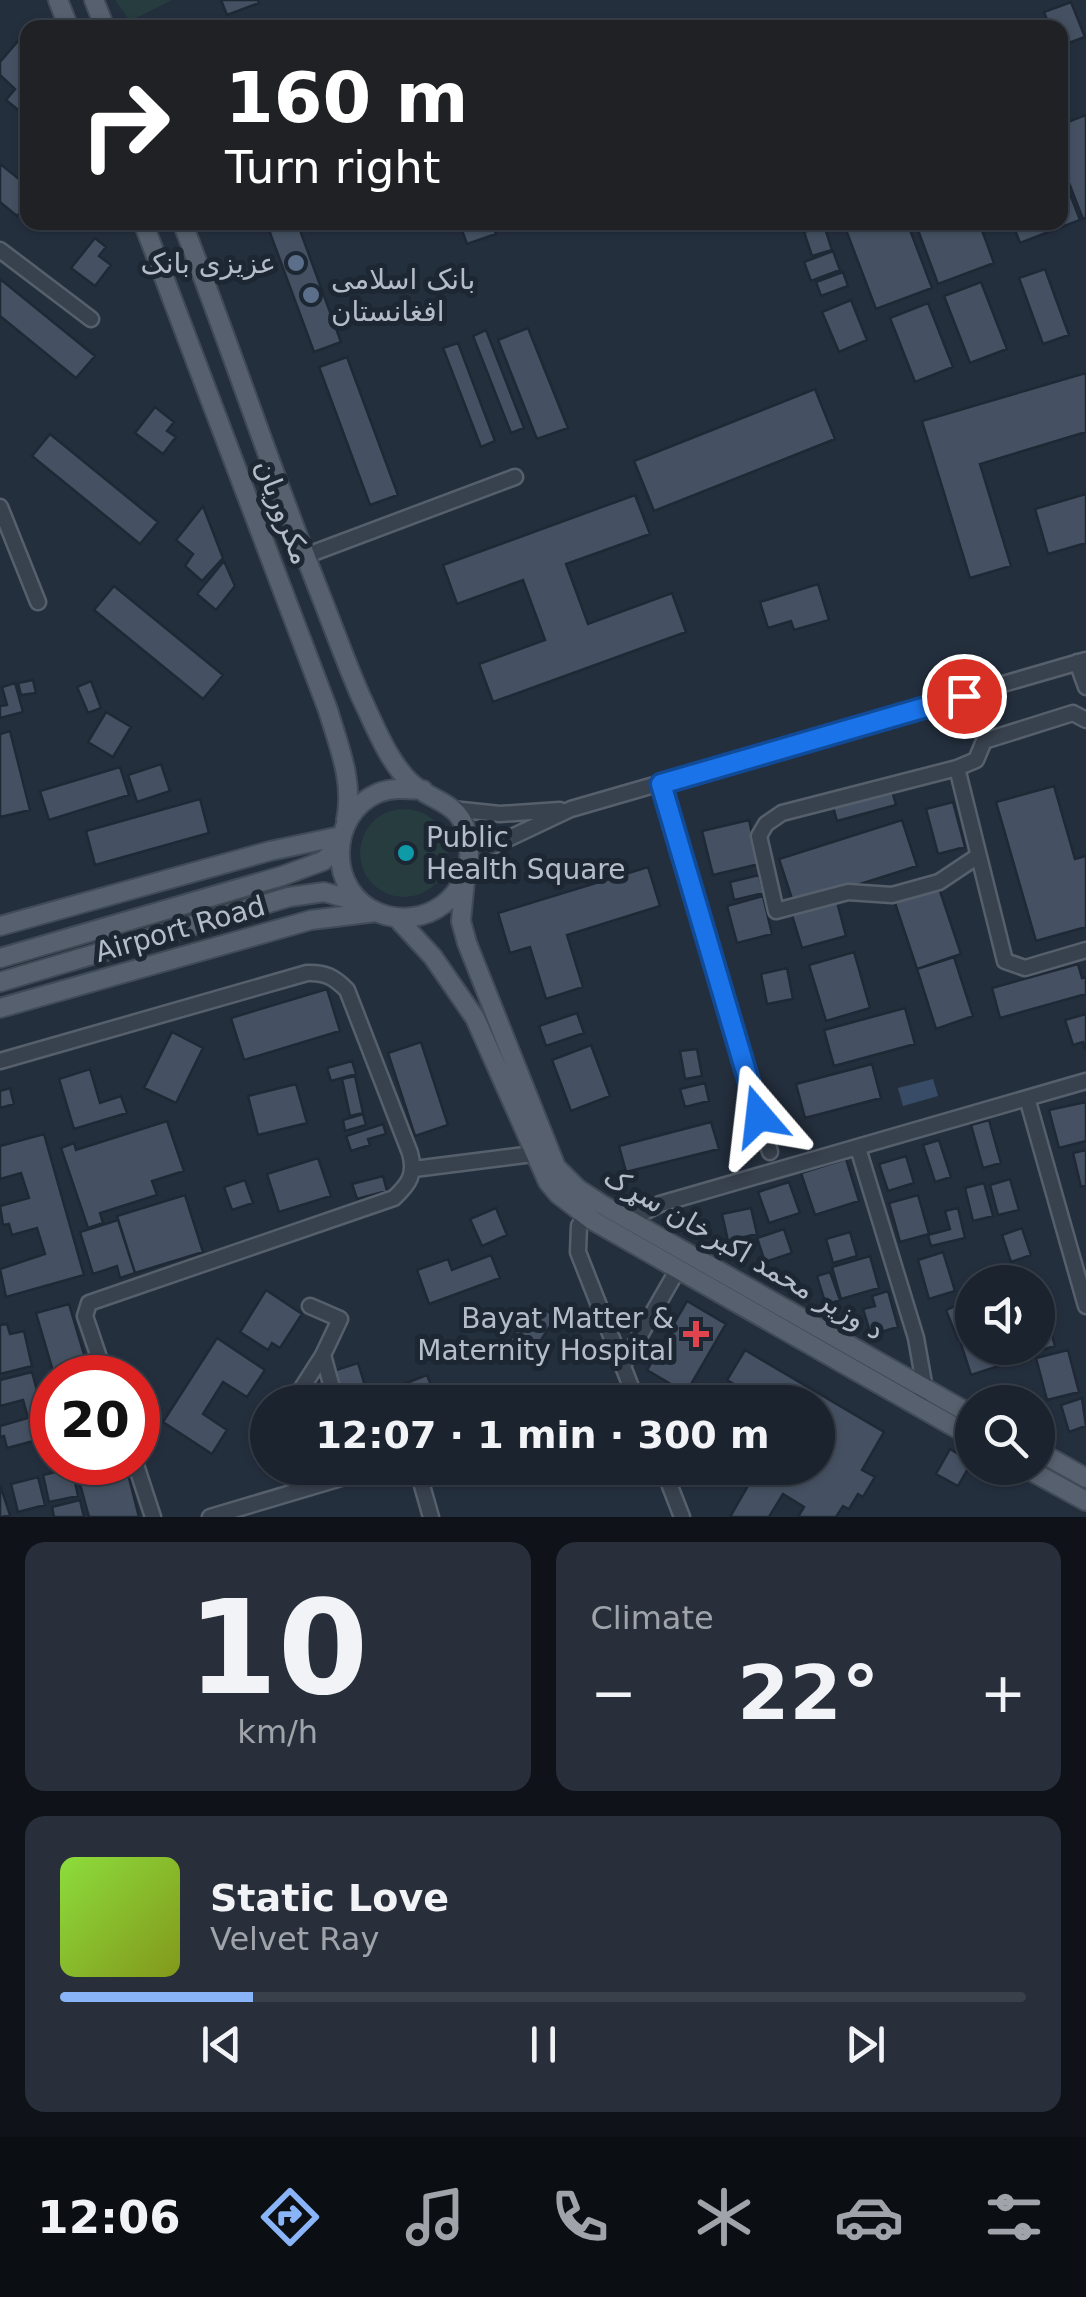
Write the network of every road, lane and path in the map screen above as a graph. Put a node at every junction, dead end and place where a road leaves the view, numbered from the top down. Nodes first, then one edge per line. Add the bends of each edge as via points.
1 (146, 230) edge
2 (185, 230) edge
3 (0, 250) edge
4 (91, 319) dead end
5 (515, 477) dead end
6 (0, 506) edge
7 (305, 556) junction
8 (38, 602) dead end
9 (1082, 661) edge
10 (1086, 687) edge
11 (1086, 720) edge
12 (958, 768) junction
13 (661, 784) junction
14 (422, 790) junction
15 (452, 809) junction
16 (571, 809) junction
17 (342, 836) junction
18 (978, 856) junction
19 (468, 866) junction
20 (369, 907) junction
21 (398, 918) junction
22 (0, 926) edge
23 (1086, 950) edge
24 (0, 958) edge
25 (0, 982) edge
26 (0, 1008) edge
27 (0, 1061) edge
28 (1086, 1081) edge
29 (1027, 1098) junction
30 (858, 1148) junction
31 (770, 1152) dead end
32 (534, 1154) junction
33 (414, 1169) junction
34 (590, 1207) junction
35 (630, 1220) junction
36 (678, 1268) junction
37 (310, 1306) dead end
38 (1086, 1306) edge
39 (98, 1355) edge
40 (323, 1356) junction
41 (623, 1365) junction
42 (303, 1385) edge
43 (331, 1385) edge
44 (631, 1385) edge
45 (921, 1397) junction
46 (955, 1409) edge
47 (955, 1424) edge
48 (1055, 1461) edge
49 (1086, 1478) edge
50 (1055, 1484) edge
51 (142, 1485) edge
52 (316, 1485) edge
53 (421, 1485) edge
54 (670, 1485) edge
55 (309, 1487) joint
56 (1086, 1502) edge
57 (153, 1517) edge
58 (210, 1517) edge
59 (431, 1517) edge
60 (682, 1517) edge

1 - 17 main road, مکروریان via 328,710 348,775
2 - 7 main road
3 - 4 street
5 - 7 street
6 - 8 street
7 - 14 main road via 377,728 410,782
9 - 10 street
9 - 13 street
11 - 12 street via 1073,713 984,741 976,760
12 - 18 street
12 - 18 street via 782,813 766,824 760,849 776,910 848,892 892,895 939,882
13 - 16 street
13 - 31 street
14 - 15 main road
14 - 17 main road via 377,793 358,806
15 - 16 street
15 - 19 main road via 468,840
16 - 19 street
17 - 20 main road via 340,868
17 - 22 main road, Airport Road
17 - 24 main road, Airport Road via 323,861 282,876
18 - 23 street via 1006,961 1025,968
19 - 21 main road via 456,894 439,908
19 - 34 main road, د وزیر محمد اکبرخان سړک via 462,921 496,1017 556,1167
20 - 21 main road
20 - 25 main road via 324,892 289,897
20 - 26 main road, Airport Road
21 - 32 main road via 434,957 474,1018
27 - 33 street via 322,972 348,990
28 - 29 street
29 - 30 street
29 - 38 street
30 - 35 street via 660,1204
30 - 45 street via 916,1338
32 - 33 street
32 - 34 main road via 558,1194
33 - 39 street via 394,1198 372,1208 90,1303 85,1316
34 - 35 main road, د وزیر محمد اکبرخان سړک
34 - 36 main road
34 - 41 street via 579,1226 578,1252
35 - 45 main road, د وزیر محمد اکبرخان سړک
36 - 41 street
36 - 45 main road
37 - 40 street via 340,1319
40 - 42 street
40 - 43 street
41 - 44 street
45 - 46 main road, د وزیر محمد اکبرخان سړک
45 - 47 main road
48 - 49 main road
50 - 56 main road
51 - 57 street
52 - 55 street
53 - 59 street
54 - 60 street
55 - 58 street

